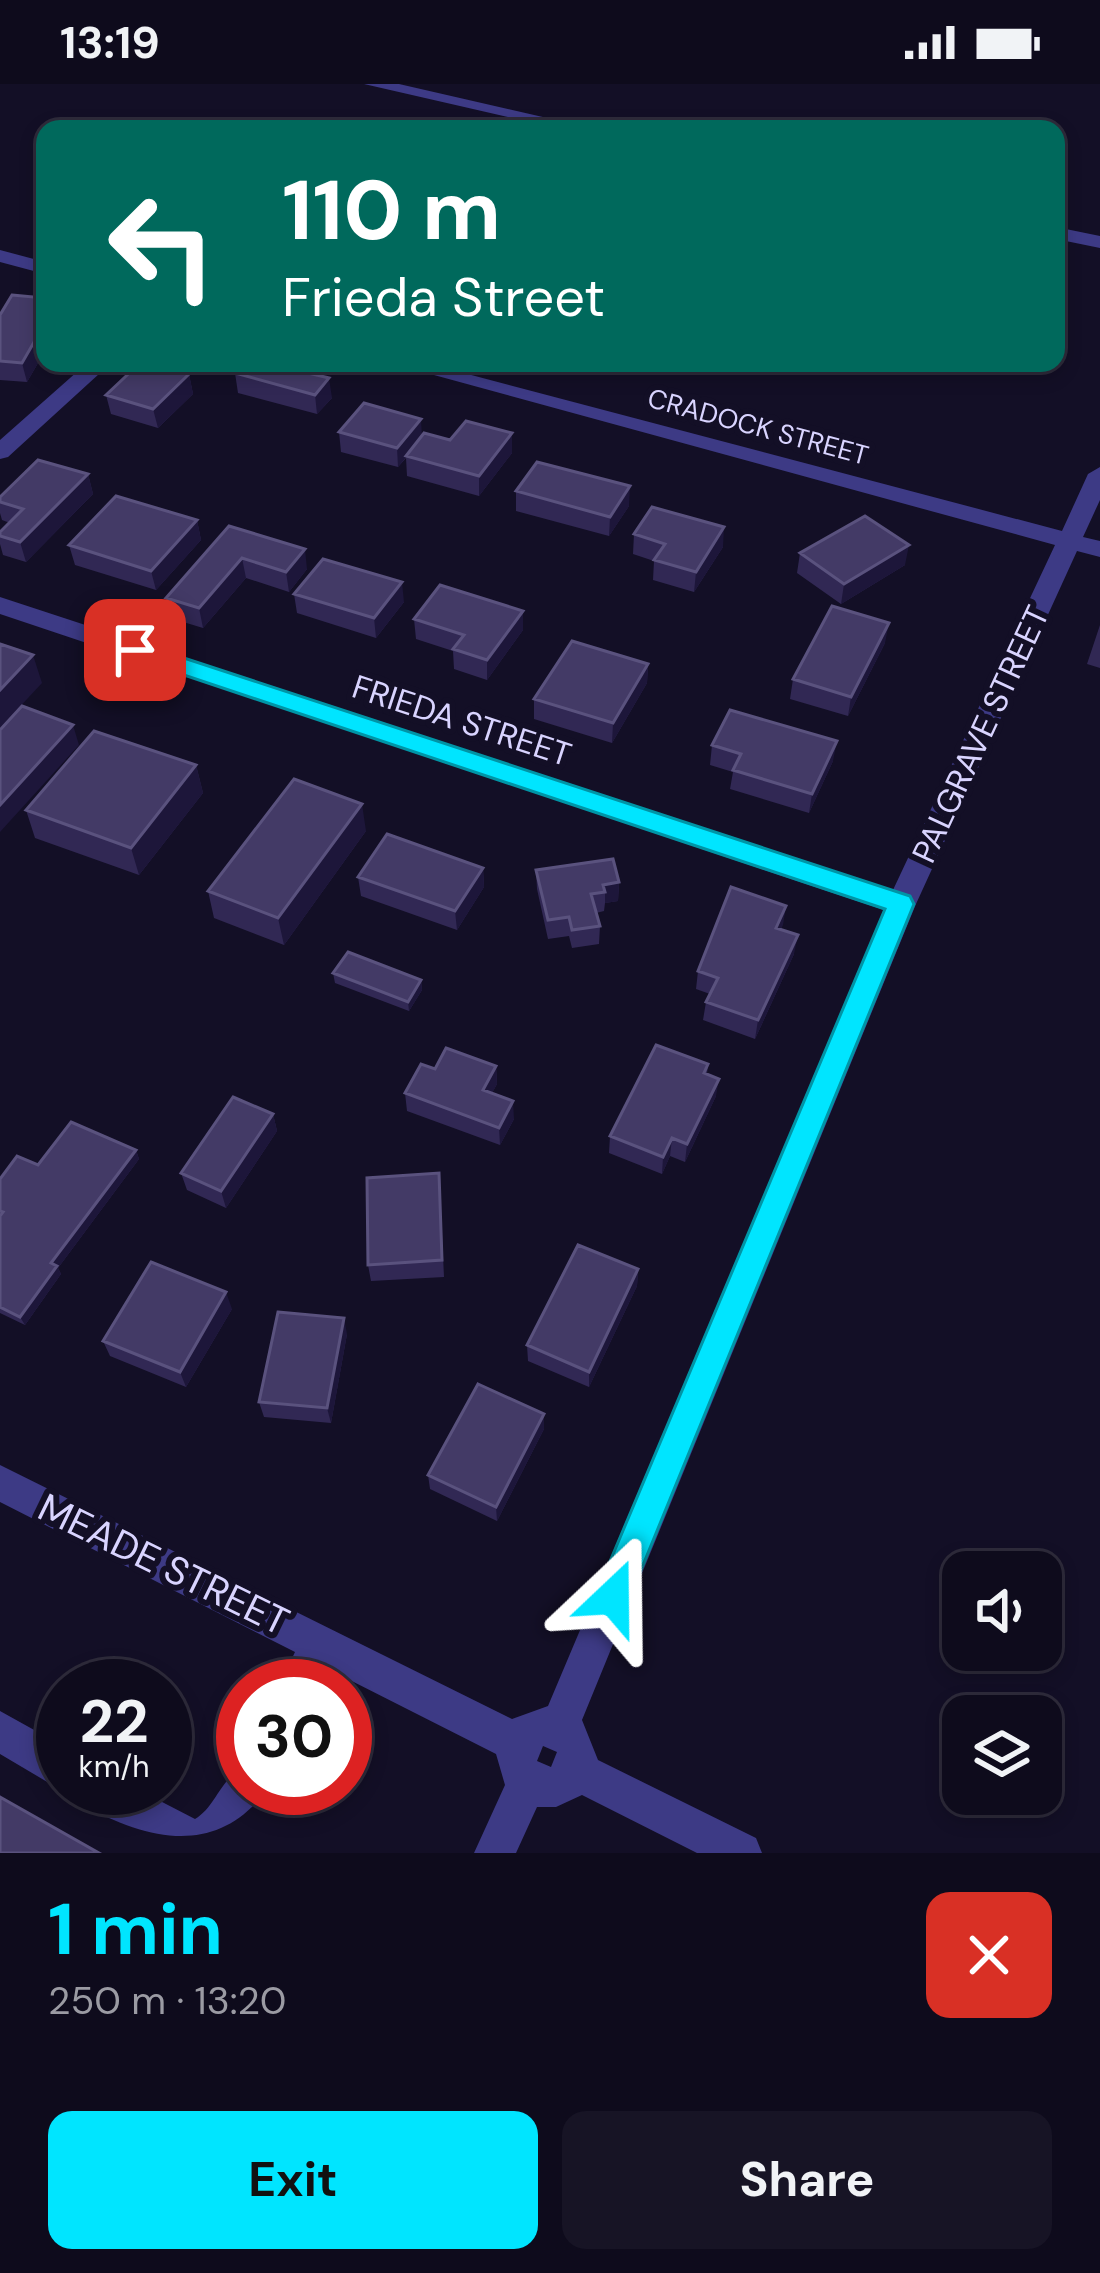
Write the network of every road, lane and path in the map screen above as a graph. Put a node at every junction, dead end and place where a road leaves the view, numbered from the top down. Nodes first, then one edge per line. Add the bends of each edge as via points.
1 (373, 84) edge
2 (543, 120) edge
3 (1065, 235) edge
4 (1100, 242) edge
5 (0, 256) edge
6 (36, 266) edge
7 (90, 372) edge
8 (435, 372) edge
9 (0, 452) edge
10 (1100, 474) edge
11 (1086, 545) edge
12 (0, 605) edge
13 (901, 904) junction
14 (0, 1483) edge
15 (321, 1642) junction
16 (312, 1659) edge
17 (559, 1726) junction
18 (0, 1731) edge
19 (36, 1753) edge
20 (523, 1763) junction
21 (575, 1771) junction
22 (142, 1815) edge
23 (229, 1815) edge
24 (495, 1853) edge
25 (741, 1853) edge

1 - 2 street
3 - 4 street
5 - 6 street
7 - 9 street
8 - 11 street, CRADOCK STREET
10 - 11 street, PALGRAVE STREET
11 - 13 street, PALGRAVE STREET
12 - 13 street, FRIEDA STREET
13 - 17 street, PALGRAVE STREET
14 - 15 street, MEADE STREET
15 - 16 street
15 - 20 street, MEADE STREET
17 - 20 street via 536,1727
17 - 21 street via 575,1745
18 - 19 street
20 - 21 street via 542,1789 559,1788
20 - 24 street
21 - 25 street
22 - 23 street via 198,1841

